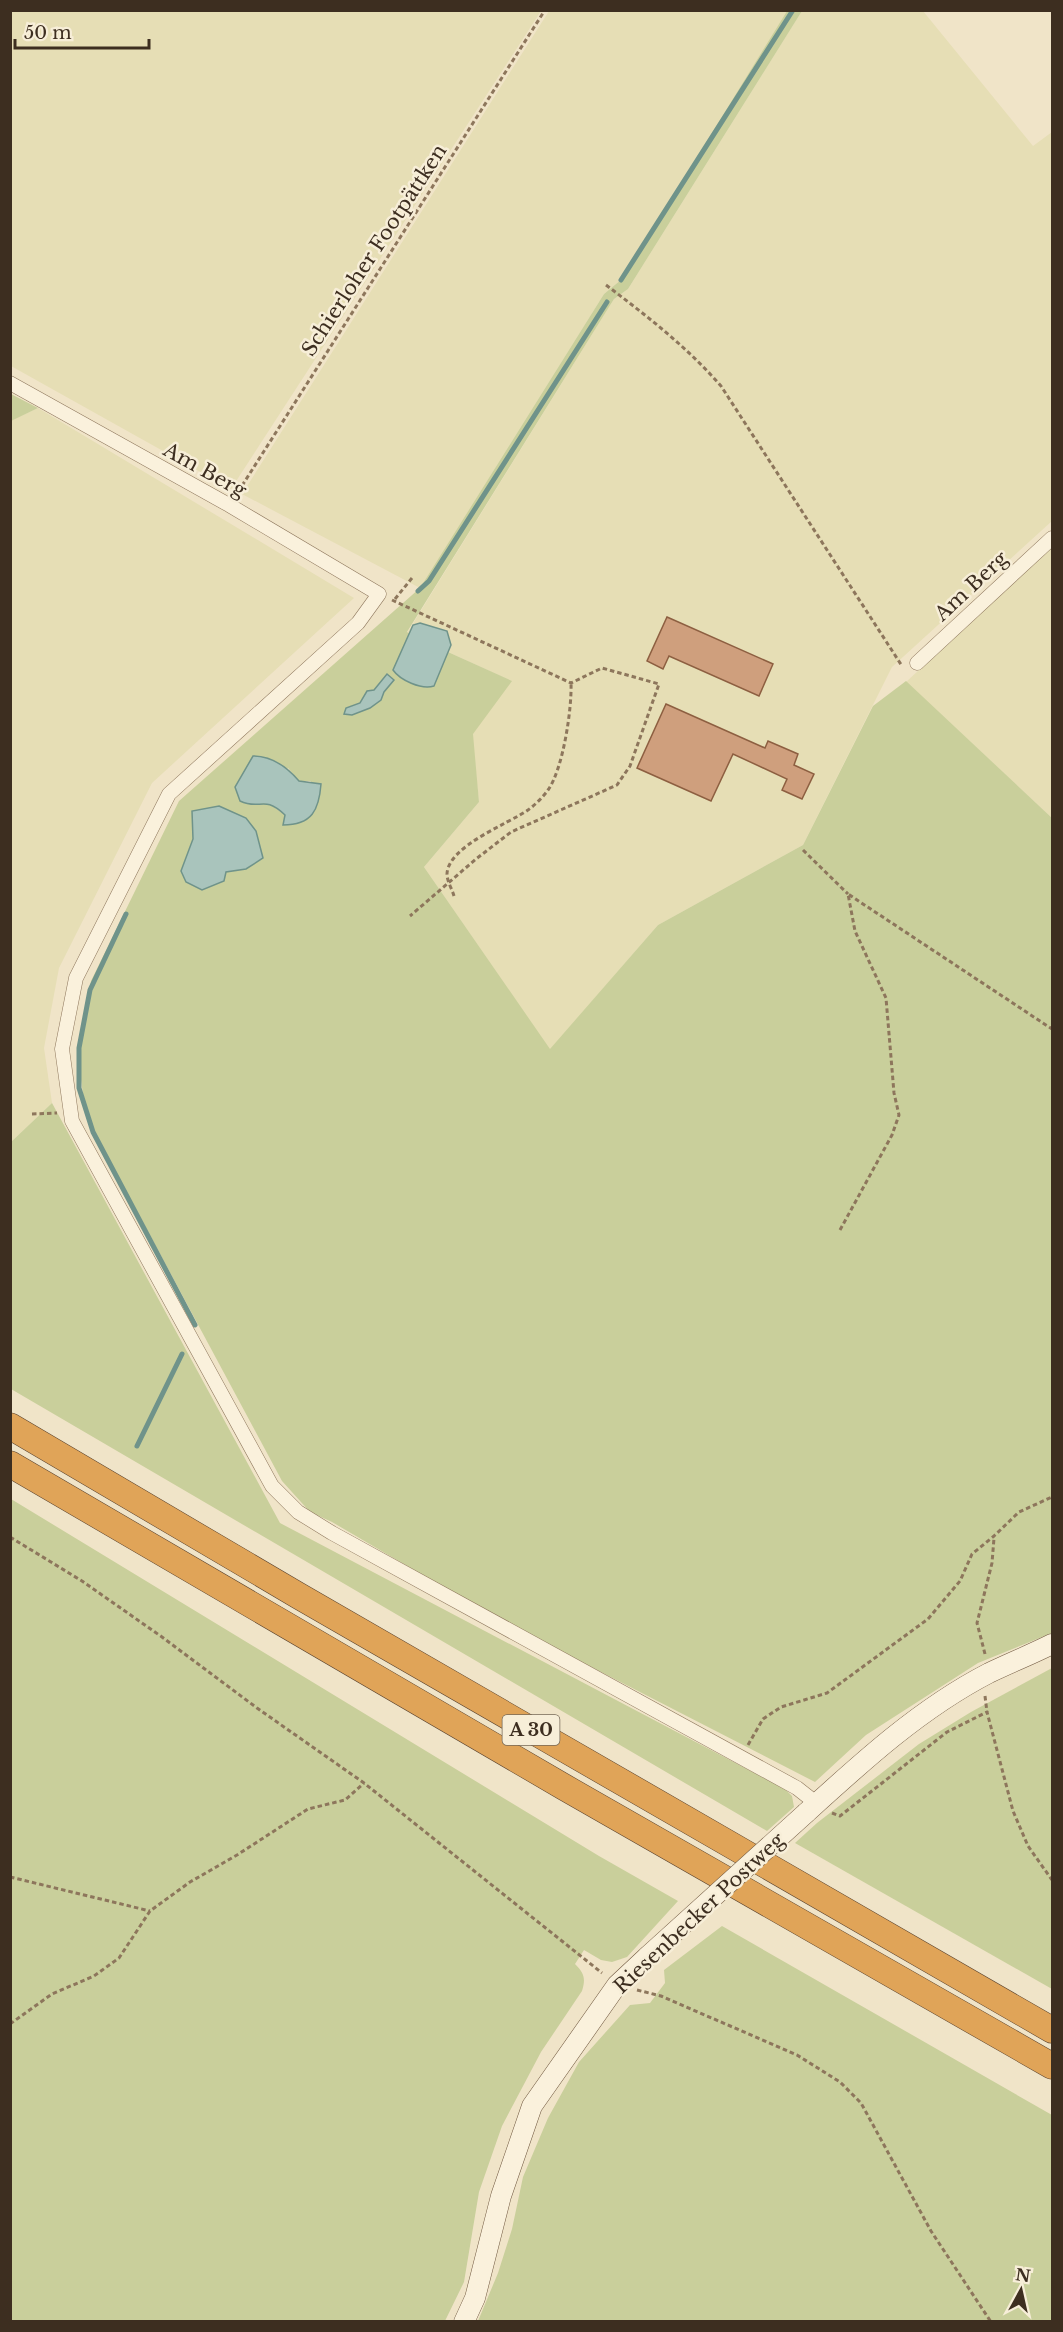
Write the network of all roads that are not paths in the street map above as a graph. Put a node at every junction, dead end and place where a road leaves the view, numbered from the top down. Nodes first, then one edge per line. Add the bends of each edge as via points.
1 (10, 383) edge
2 (1053, 538) edge
3 (917, 663) dead end
4 (10, 1426) edge
5 (10, 1464) edge
6 (1053, 1644) edge
7 (811, 1808) junction
8 (1053, 2030) edge
9 (1053, 2066) edge
10 (464, 2322) edge

1 - 7 street, Am Berg via 379,594 358,623 169,794 76,978 62,1050 72,1120 272,1486 298,1512 797,1788
2 - 3 street, Am Berg
4 - 8 highway, A 30
5 - 9 highway, A 30
6 - 7 street, Riesenbecker Postweg via 988,1674 903,1728
7 - 10 street, Riesenbecker Postweg, bridge via 617,1985 532,2106 501,2196 475,2298

